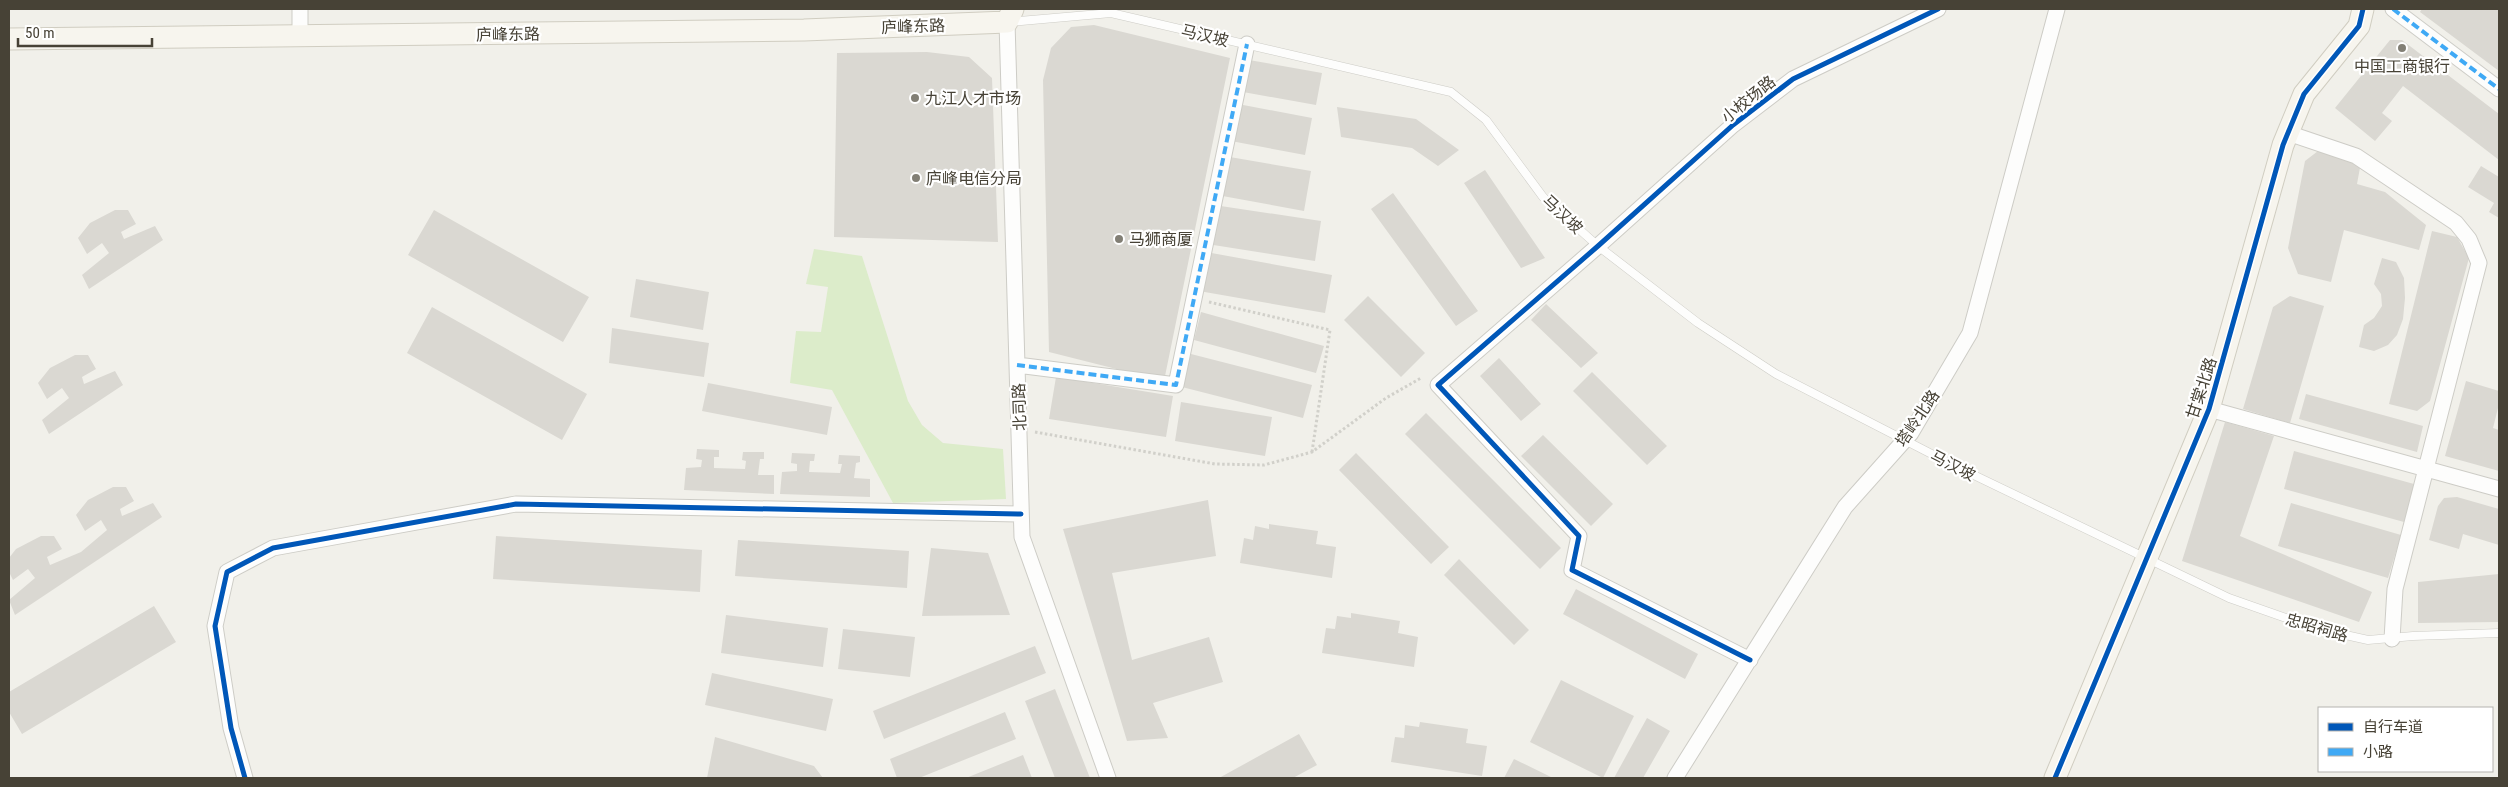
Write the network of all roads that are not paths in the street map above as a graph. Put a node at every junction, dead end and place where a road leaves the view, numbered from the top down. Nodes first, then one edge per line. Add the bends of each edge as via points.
1 (300, 9) edge
2 (1938, 9) edge
3 (2057, 9) edge
4 (2393, 9) edge
5 (1010, 15) edge
6 (2361, 15) edge
7 (300, 36) junction
8 (9, 38) edge
9 (1247, 44) junction
10 (2499, 89) edge
11 (2288, 133) junction
12 (1598, 246) junction
13 (1017, 365) junction
14 (2209, 409) junction
15 (1904, 440) junction
16 (2426, 469) junction
17 (2499, 489) edge
18 (1022, 514) junction
19 (2147, 558) junction
20 (2499, 633) edge
21 (2392, 639) junction
22 (1750, 660) junction
23 (245, 778) edge
24 (1108, 778) edge
25 (1674, 778) edge
26 (2055, 778) edge

1 - 7 street
2 - 12 street, 小校场路 via 1793,79 1734,125
3 - 15 street, 塔岭北路 via 1970,332
4 - 10 street
5 - 7 main road, 庐峰东路 via 804,30
5 - 9 lane, 马汉坡 via 1110,13
5 - 13 street, 北司路
6 - 11 main road, 甘棠北路 via 2304,94
7 - 8 main road, 庐峰东路
9 - 12 lane, 马汉坡 via 1451,92 1486,120 1543,197
9 - 13 street via 1176,385
11 - 14 main road, 甘棠北路
11 - 16 street via 2356,156 2456,223 2469,238 2479,263
12 - 15 lane, 马汉坡 via 1698,323 1776,374
12 - 22 street, 小校场路 via 1438,384 1579,536 1572,570
13 - 18 street, 北司路
14 - 16 street
14 - 19 main road, 甘棠北路
15 - 19 lane, 马汉坡
15 - 22 street, 塔岭北路 via 1845,507
16 - 17 street
16 - 21 street via 2395,589
18 - 23 street via 516,504 273,548 227,572 214,626 231,728
18 - 24 street, 北司路 via 1022,537
19 - 21 lane, 忠昭祠路 via 2229,598 2314,628 2368,640
19 - 26 main road, 甘棠北路
20 - 21 lane, 忠昭祠路
22 - 25 street, 塔岭北路

